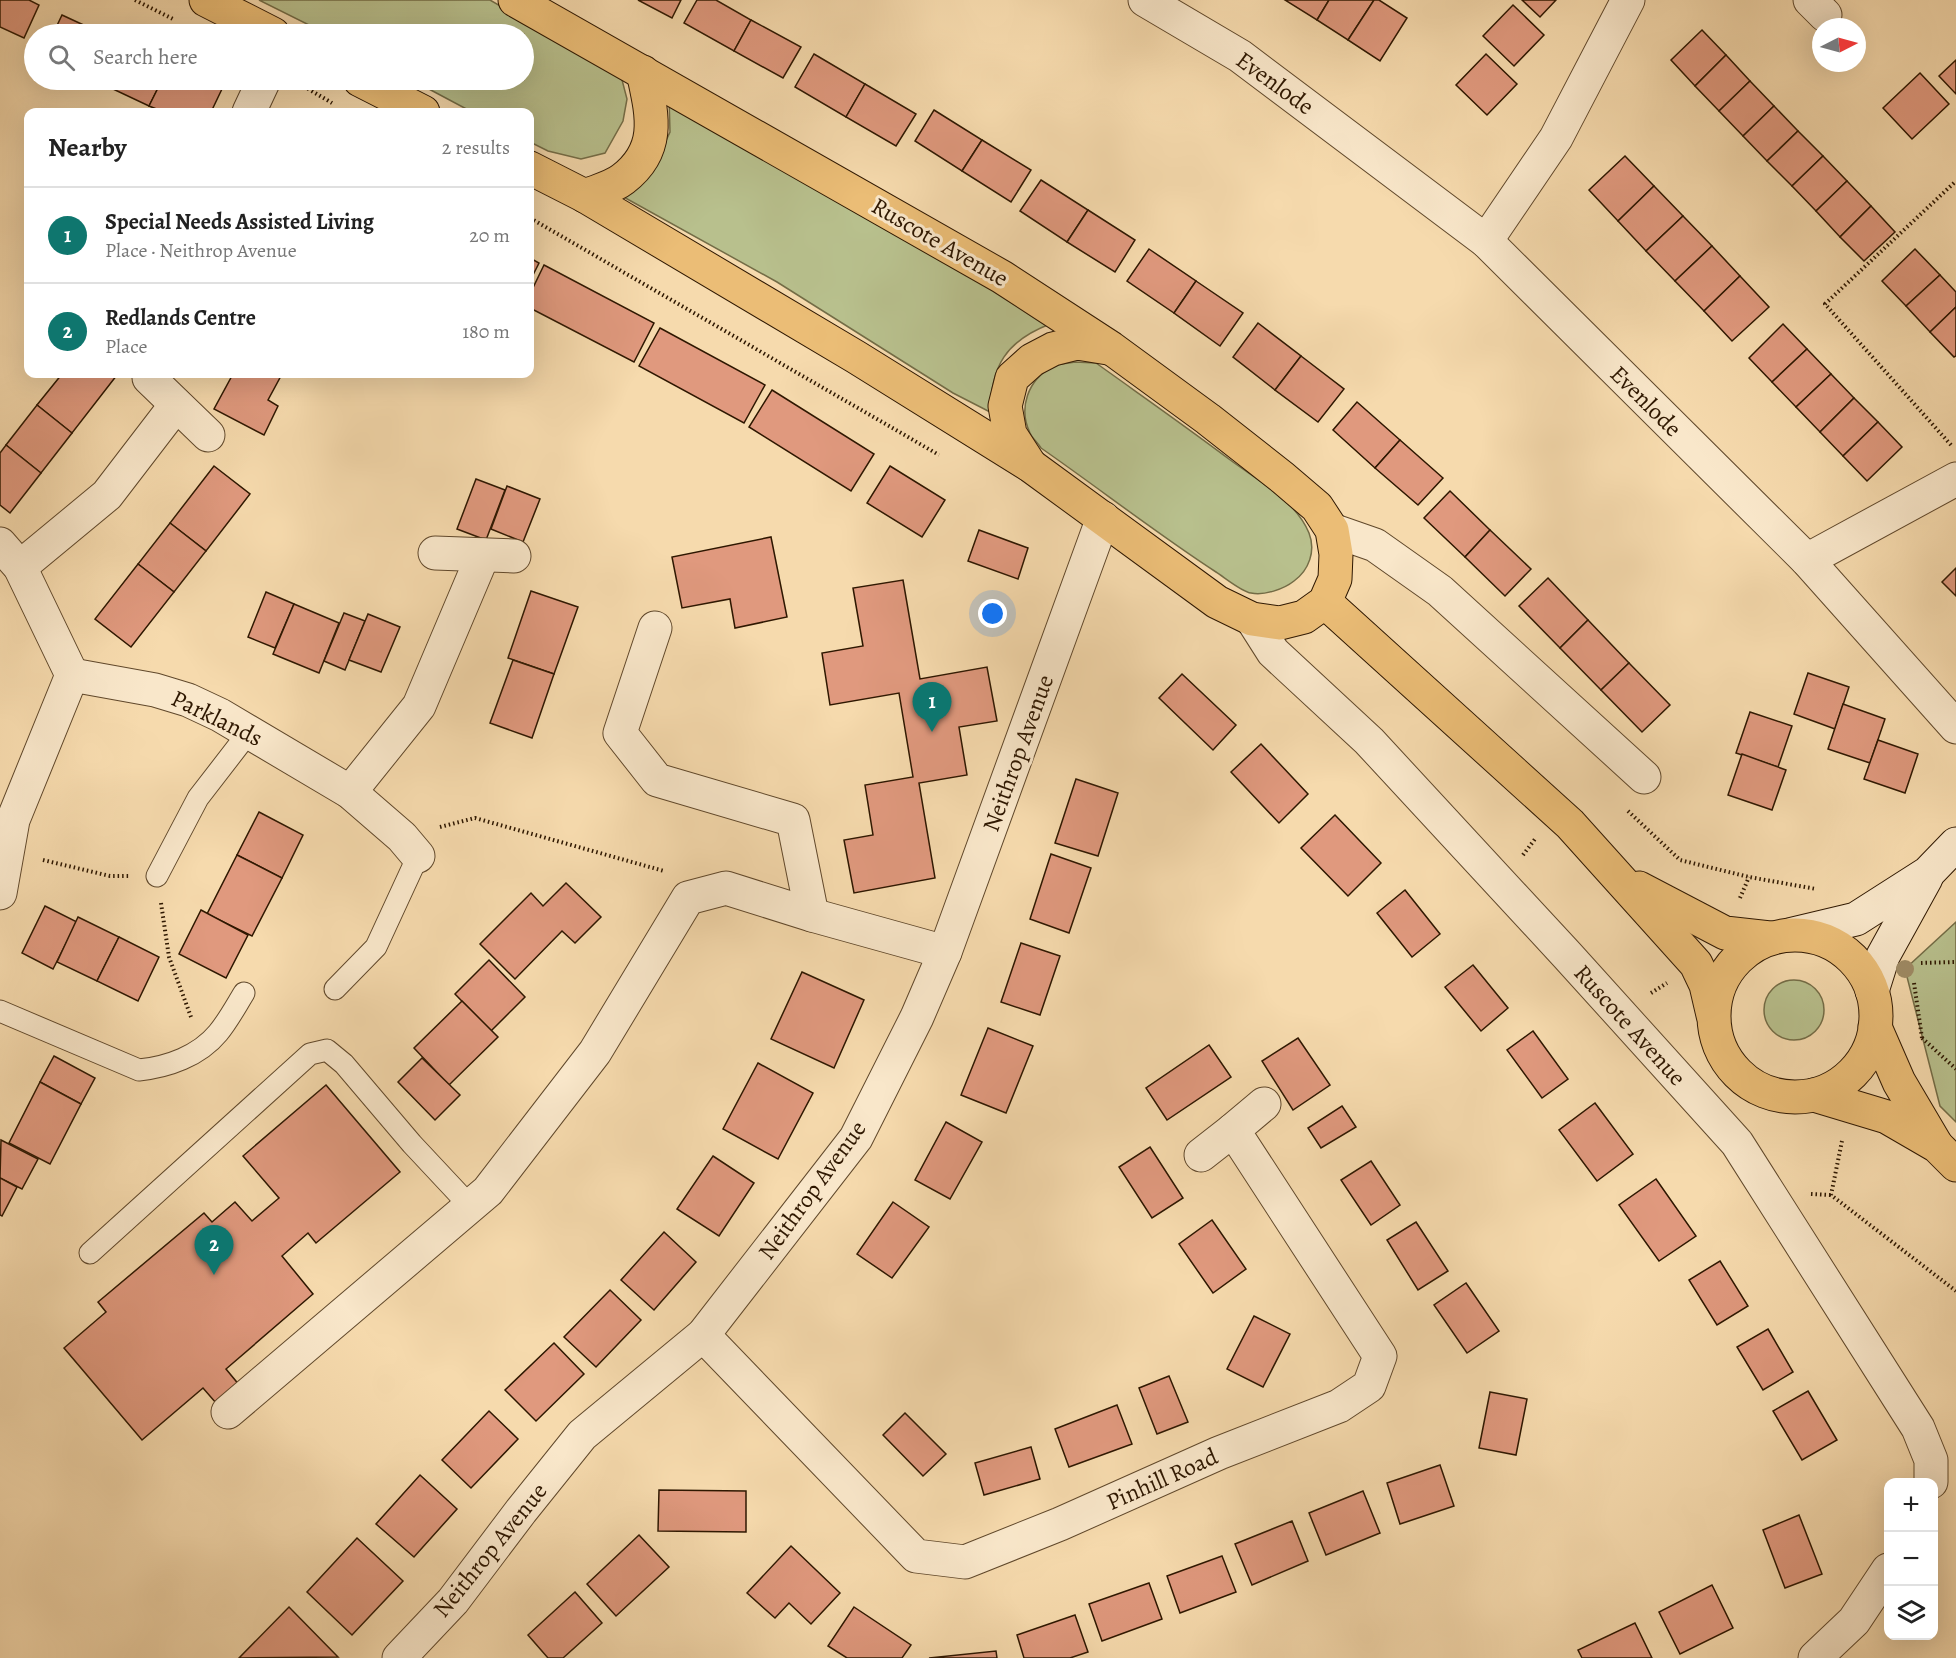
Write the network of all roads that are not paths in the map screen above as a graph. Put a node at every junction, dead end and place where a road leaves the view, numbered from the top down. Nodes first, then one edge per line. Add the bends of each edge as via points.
1 (206, 0) edge
2 (515, 0) edge
3 (1144, 0) edge
4 (1628, 0) edge
5 (253, 24) edge
6 (643, 72) junction
7 (259, 90) edge
8 (380, 90) edge
9 (251, 108) edge
10 (415, 108) edge
11 (534, 170) edge
12 (585, 196) junction
13 (1486, 242) junction
14 (1111, 348) junction
15 (149, 378) dead end
16 (176, 405) junction
17 (208, 435) dead end
18 (1031, 466) junction
19 (1956, 479) edge
20 (1103, 518) junction
21 (1332, 530) junction
22 (435, 553) dead end
23 (10, 555) edge
24 (1807, 560) junction
25 (1325, 602) junction
26 (1252, 620) junction
27 (656, 628) dead end
28 (72, 675) junction
29 (1956, 727) edge
30 (249, 732) junction
31 (1644, 777) dead end
32 (350, 792) junction
33 (1956, 844) edge
34 (410, 846) joint
35 (1928, 873) junction
36 (157, 876) road end
37 (1621, 879) junction
38 (0, 893) edge
39 (812, 915) junction
40 (1781, 936) junction
41 (945, 952) junction
42 (335, 989) dead end
43 (1872, 991) junction
44 (244, 993) dead end
45 (0, 1011) edge
46 (1713, 1016) junction
47 (1875, 1027) junction
48 (1814, 1095) junction
49 (1264, 1104) dead end
50 (1233, 1130) junction
51 (1201, 1155) dead end
52 (1946, 1155) edge
53 (470, 1206) junction
54 (90, 1253) dead end
55 (703, 1335) junction
56 (228, 1412) dead end
57 (1931, 1478) edge
58 (1884, 1576) edge
59 (399, 1658) edge
60 (1815, 1658) edge

1 - 5 main road
2 - 6 main road, Ruscote Avenue
3 - 13 street, Evenlode via 1240,56
4 - 13 street via 1556,138
6 - 12 main road via 652,136 643,159 622,181
6 - 14 main road, Ruscote Avenue via 1002,277
7 - 9 street
8 - 10 main road
11 - 12 main road, Ruscote Avenue
12 - 18 main road, Ruscote Avenue
13 - 24 street, Evenlode
14 - 18 main road via 1077,344 1053,349 1032,360 1012,378 1005,406 1010,434
14 - 21 main road, Ruscote Avenue via 1283,478 1317,507
15 - 16 street
16 - 17 street
16 - 23 street via 106,495
18 - 20 main road, Ruscote Avenue
19 - 24 street
20 - 26 main road, Ruscote Avenue via 1217,602
20 - 41 street, Neithrop Avenue
21 - 25 main road, Ruscote Avenue via 1335,579
21 - 31 street via 1376,545 1440,591
22 - 32 street via 499,555 419,705
23 - 28 street
24 - 29 street, Evenlode
25 - 26 main road, Ruscote Avenue via 1304,617 1280,623
25 - 37 main road via 1557,811
26 - 57 street, Ruscote Avenue via 1273,652 1369,741 1737,1143 1918,1428 1931,1460
27 - 39 street via 620,733 657,780 793,820
28 - 30 street, Parklands via 188,700
28 - 38 street via 13,820
30 - 32 street, Parklands
30 - 36 lane via 198,798
32 - 34 street, Parklands
33 - 35 street
34 - 42 lane via 376,947
35 - 40 street via 1856,919
35 - 43 street via 1882,956
37 - 40 main road via 1725,933
37 - 46 main road via 1696,964
39 - 41 street
39 - 53 street via 726,888 688,898 595,1052 488,1191
40 - 43 main road via 1818,937 1842,949 1861,968
40 - 46 main road via 1747,950 1729,967 1717,990
41 - 55 street, Neithrop Avenue via 856,1138
43 - 47 main road
44 - 45 lane via 218,1034 202,1047 160,1068 139,1070
46 - 48 main road via 1716,1040 1744,1080 1774,1094
47 - 48 main road via 1868,1051 1855,1071 1837,1086
47 - 52 main road via 1899,1082
48 - 52 main road via 1887,1117
49 - 50 street
50 - 51 street
50 - 55 street, Pinhill Road via 1380,1356 1370,1386 1339,1406 965,1562 916,1556
53 - 54 lane via 345,1064 327,1050 310,1054
53 - 56 street
55 - 59 street, Neithrop Avenue via 582,1436 453,1601
58 - 60 street via 1854,1621

